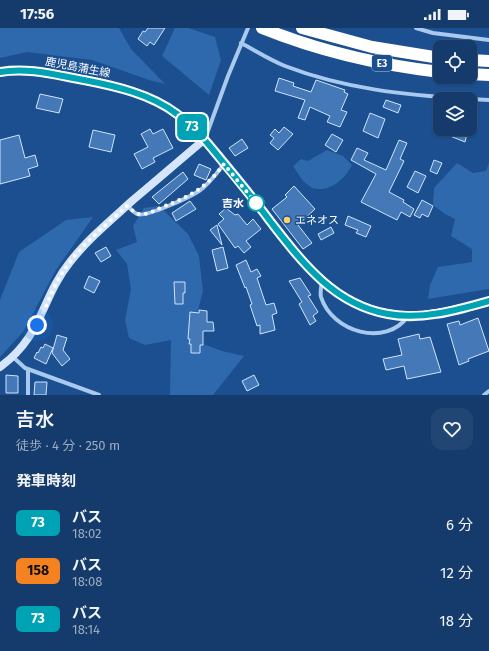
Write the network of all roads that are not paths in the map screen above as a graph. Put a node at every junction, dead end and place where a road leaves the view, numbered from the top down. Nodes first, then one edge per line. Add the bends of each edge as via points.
1 (248, 28) edge
2 (262, 28) edge
3 (302, 28) edge
4 (416, 28) edge
5 (489, 40) edge
6 (242, 43) junction
7 (433, 57) edge
8 (477, 60) edge
9 (489, 61) edge
10 (433, 71) edge
11 (0, 72) edge
12 (477, 74) edge
13 (489, 75) edge
14 (433, 97) edge
15 (477, 99) edge
16 (489, 100) edge
17 (205, 139) junction
18 (224, 164) junction
19 (127, 206) junction
20 (322, 282) junction
21 (489, 301) edge
22 (408, 316) junction
23 (13, 357) junction
24 (0, 367) edge
25 (28, 370) junction
26 (489, 391) edge
27 (28, 395) edge
28 (100, 395) edge
29 (484, 395) edge

1 - 6 street
2 - 10 highway, E3 via 325,50 376,62
3 - 7 highway, E3 via 372,48
4 - 5 street via 433,33
6 - 14 street via 283,65 362,89
6 - 17 street
8 - 9 highway
11 - 17 main road, 鹿児島蒲生線 via 17,70 47,73 122,89 165,106 189,123
12 - 13 highway
15 - 16 street
17 - 18 main road, 鹿児島蒲生線
17 - 19 street
18 - 19 street via 200,190 184,199 144,214 137,214
18 - 20 main road, 鹿児島蒲生線 via 297,256
19 - 23 street via 69,263 37,325
20 - 22 main road, 鹿児島蒲生線 via 352,302 370,310
20 - 22 street via 321,296 324,305 342,324 351,329 371,334 394,330
21 - 22 main road, 鹿児島蒲生線 via 430,314
23 - 24 street
23 - 25 street
25 - 27 street
25 - 28 street
26 - 29 street

